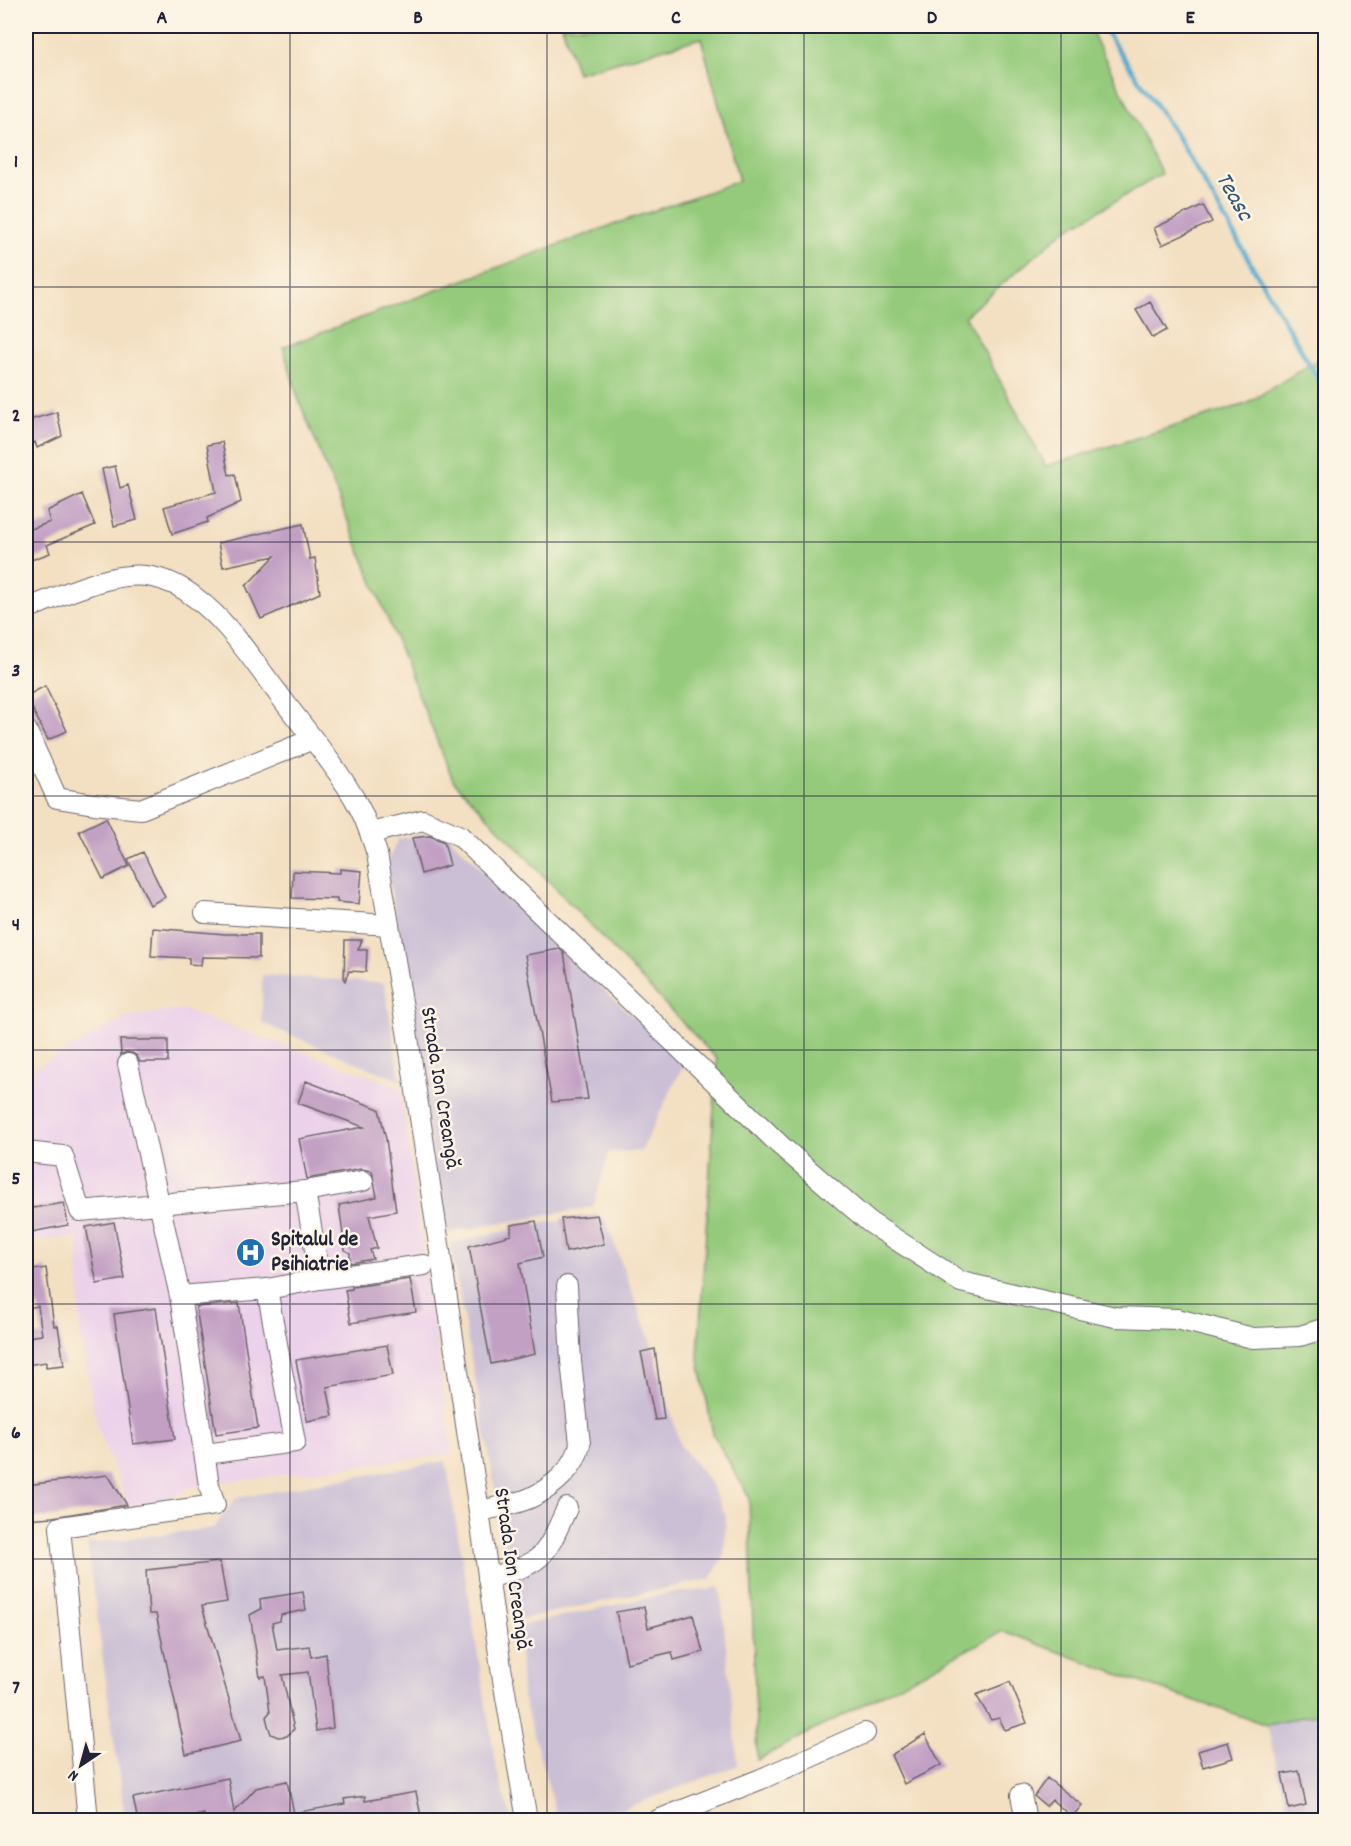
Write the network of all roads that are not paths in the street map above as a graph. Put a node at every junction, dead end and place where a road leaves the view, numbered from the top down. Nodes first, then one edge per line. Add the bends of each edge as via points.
1 (26, 607) edge
2 (26, 729) edge
3 (313, 739) junction
4 (370, 833) junction
5 (204, 913) dead end
6 (389, 925) junction
7 (128, 1064) dead end
8 (26, 1152) edge
9 (363, 1180) dead end
10 (305, 1191) junction
11 (159, 1205) junction
12 (424, 1265) dead end
13 (320, 1279) junction
14 (567, 1286) dead end
15 (267, 1289) junction
16 (180, 1296) junction
17 (1326, 1328) edge
18 (205, 1454) junction
19 (567, 1508) dead end
20 (479, 1511) junction
21 (488, 1578) junction
22 (865, 1733) dead end
23 (1021, 1795) dead end
24 (88, 1821) edge
25 (527, 1821) edge
26 (658, 1821) edge
27 (1026, 1821) edge

1 - 3 street, Strada Ion Creangă via 127,576 152,577 174,584 198,599 231,632
2 - 3 street via 57,798 141,808
3 - 4 street, Strada Ion Creangă via 360,808
4 - 6 street, Strada Ion Creangă
4 - 17 street via 423,820 460,836 781,1146 869,1222 961,1282 1115,1317 1177,1319 1253,1338 1300,1336
5 - 6 street
6 - 20 street, Strada Ion Creangă
7 - 11 street
8 - 11 street via 63,1156 80,1211
9 - 10 street
10 - 11 street
10 - 13 street
11 - 16 street
12 - 13 street
13 - 15 street
14 - 20 street via 578,1456 571,1467 529,1498
15 - 16 street
15 - 18 street via 295,1442
16 - 18 street
18 - 24 street via 215,1505 60,1527
19 - 21 street via 538,1560
20 - 21 street, Strada Ion Creangă
21 - 25 street, Strada Ion Creangă
22 - 26 street
23 - 27 street

